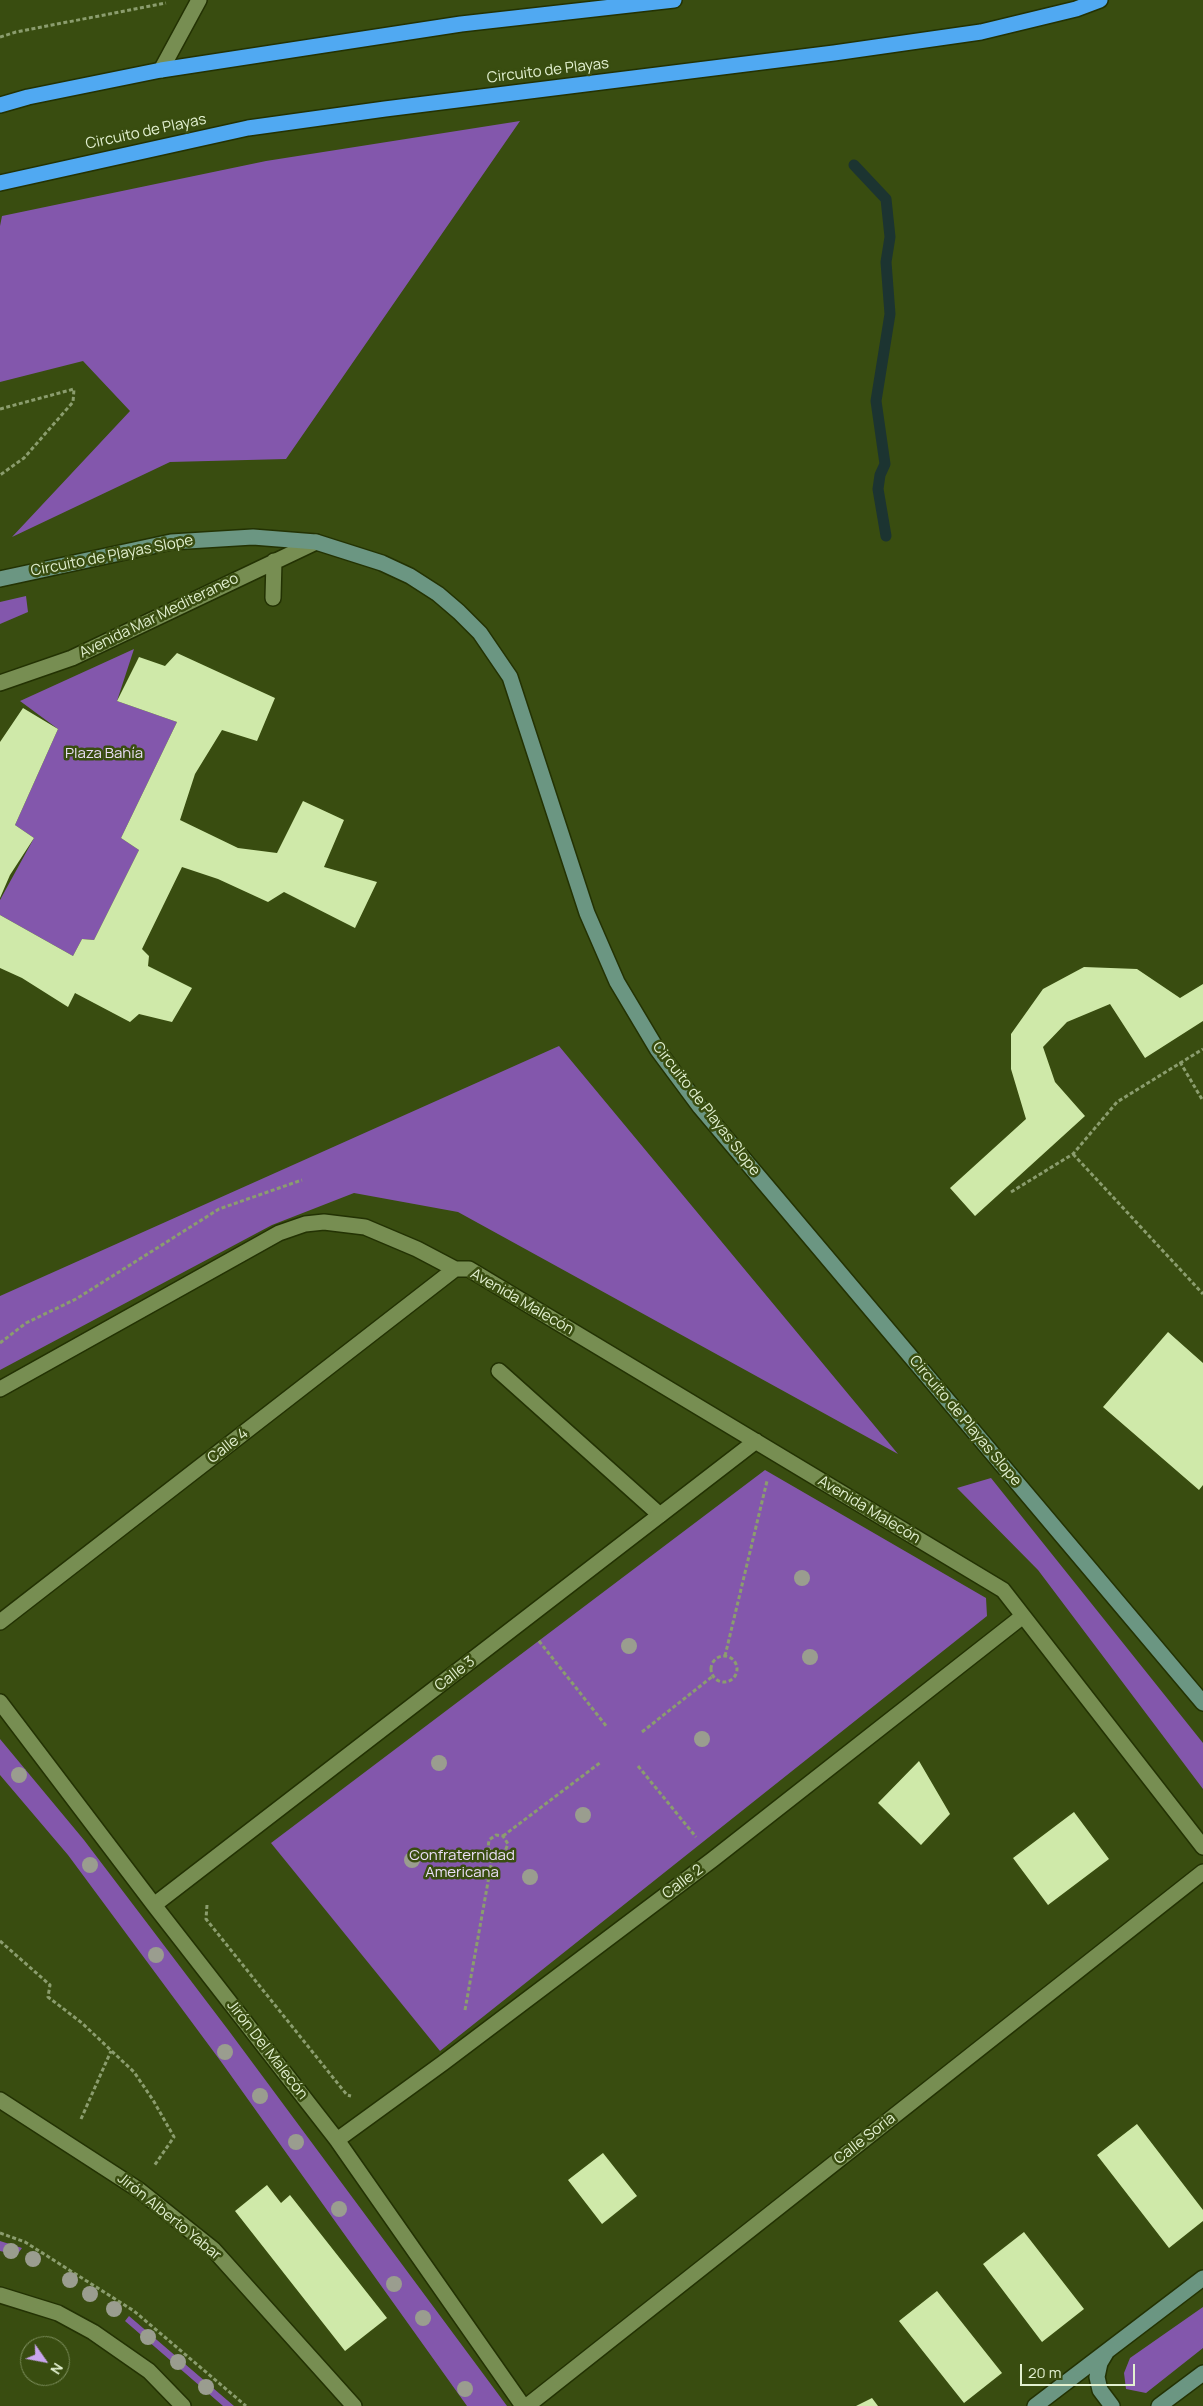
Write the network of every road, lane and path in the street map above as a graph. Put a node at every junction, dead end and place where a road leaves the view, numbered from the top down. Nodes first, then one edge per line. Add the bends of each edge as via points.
1 (199, 0) edge
2 (674, 0) edge
3 (1100, 0) edge
4 (171, 2) dead end
5 (0, 37) edge
6 (161, 70) junction
7 (0, 105) edge
8 (0, 183) edge
9 (0, 409) edge
10 (0, 475) edge
11 (316, 542) junction
12 (274, 561) junction
13 (0, 579) edge
14 (273, 598) dead end
15 (0, 683) edge
16 (1203, 1049) edge
17 (1180, 1062) junction
18 (1203, 1101) edge
19 (1073, 1154) junction
20 (302, 1180) dead end
21 (1011, 1192) dead end
22 (455, 1269) junction
23 (1203, 1294) edge
24 (0, 1343) edge
25 (499, 1371) dead end
26 (0, 1389) edge
27 (756, 1441) junction
28 (774, 1452) junction
29 (660, 1515) junction
30 (1023, 1616) junction
31 (524, 1621) junction
32 (0, 1622) edge
33 (725, 1656) junction
34 (713, 1676) junction
35 (0, 1702) edge
36 (1203, 1703) edge
37 (607, 1727) dead end
38 (642, 1732) dead end
39 (602, 1762) dead end
40 (638, 1766) dead end
41 (503, 1836) junction
42 (1203, 1847) edge
43 (493, 1854) junction
44 (712, 1860) junction
45 (1203, 1872) edge
46 (154, 1905) junction
47 (206, 1905) dead end
48 (0, 1941) edge
49 (464, 2016) dead end
50 (111, 2051) junction
51 (359, 2098) dead end
52 (0, 2100) edge
53 (337, 2140) junction
54 (70, 2144) junction
55 (139, 2190) junction
56 (0, 2233) edge
57 (1203, 2278) edge
58 (0, 2295) edge
59 (1112, 2347) junction
60 (1203, 2373) edge
61 (183, 2406) edge
62 (246, 2406) edge
63 (354, 2406) edge
64 (523, 2406) edge
65 (527, 2406) edge
66 (1035, 2406) edge
67 (1112, 2406) edge
68 (1158, 2406) edge

1 - 6 street
2 - 6 highway via 461,24
3 - 8 highway, Circuito de Playas via 981,32 248,128
4 - 5 path
6 - 7 highway
9 - 10 path via 74,389 73,402 24,458
11 - 12 street, Avenida Mar Mediteraneo
11 - 13 main road, Circuito de Playas Slope via 253,537 199,539 149,546
11 - 36 main road, Circuito de Playas Slope via 410,576 438,594 480,633 510,677 576,881 605,956 657,1049 700,1107
12 - 14 street
12 - 15 street, Avenida Mar Mediteraneo via 72,658
16 - 17 path
17 - 18 path
17 - 19 path via 1117,1102
19 - 21 path
19 - 23 path
20 - 24 path via 219,1209 76,1299 26,1323
22 - 26 street, Avenida Malecón via 365,1227 324,1222 305,1224 279,1234
22 - 27 street, Avenida Malecón via 469,1269
22 - 32 street, Calle 4
25 - 29 street
27 - 28 street, Avenida Malecón
27 - 29 street, Calle 3
28 - 30 street, Avenida Malecón via 1002,1590
28 - 33 path
29 - 31 street, Calle 3
30 - 42 street, Avenida Malecón
30 - 44 street, Calle 2
31 - 37 path
31 - 46 street, Calle 3
33 - 34 path via 713,1662
33 - 34 path via 733,1659 735,1675 728,1681 720,1681
34 - 38 path
35 - 46 street, Jirón Del Malecón
39 - 41 path
40 - 44 path
41 - 43 path via 508,1844 505,1852
41 - 43 path via 496,1835 490,1840 488,1848
43 - 49 path
44 - 53 street, Calle 2
45 - 65 street, Calle Soria
46 - 53 street, Jirón Del Malecón
47 - 51 path via 206,1919 347,2095
48 - 50 path via 50,1985 48,1997
50 - 54 path
50 - 55 path via 134,2072 174,2137
52 - 54 street, Jirón Alberto Yabar
53 - 64 street, Jirón Del Malecón
54 - 55 street, Jirón Alberto Yabar
55 - 63 street, Jirón Alberto Yabar via 213,2249
56 - 62 path via 25,2242 134,2311
57 - 59 main road
58 - 61 street via 58,2313 93,2332 149,2372
59 - 66 main road
59 - 67 main road via 1100,2363 1097,2377 1103,2397
60 - 68 main road

